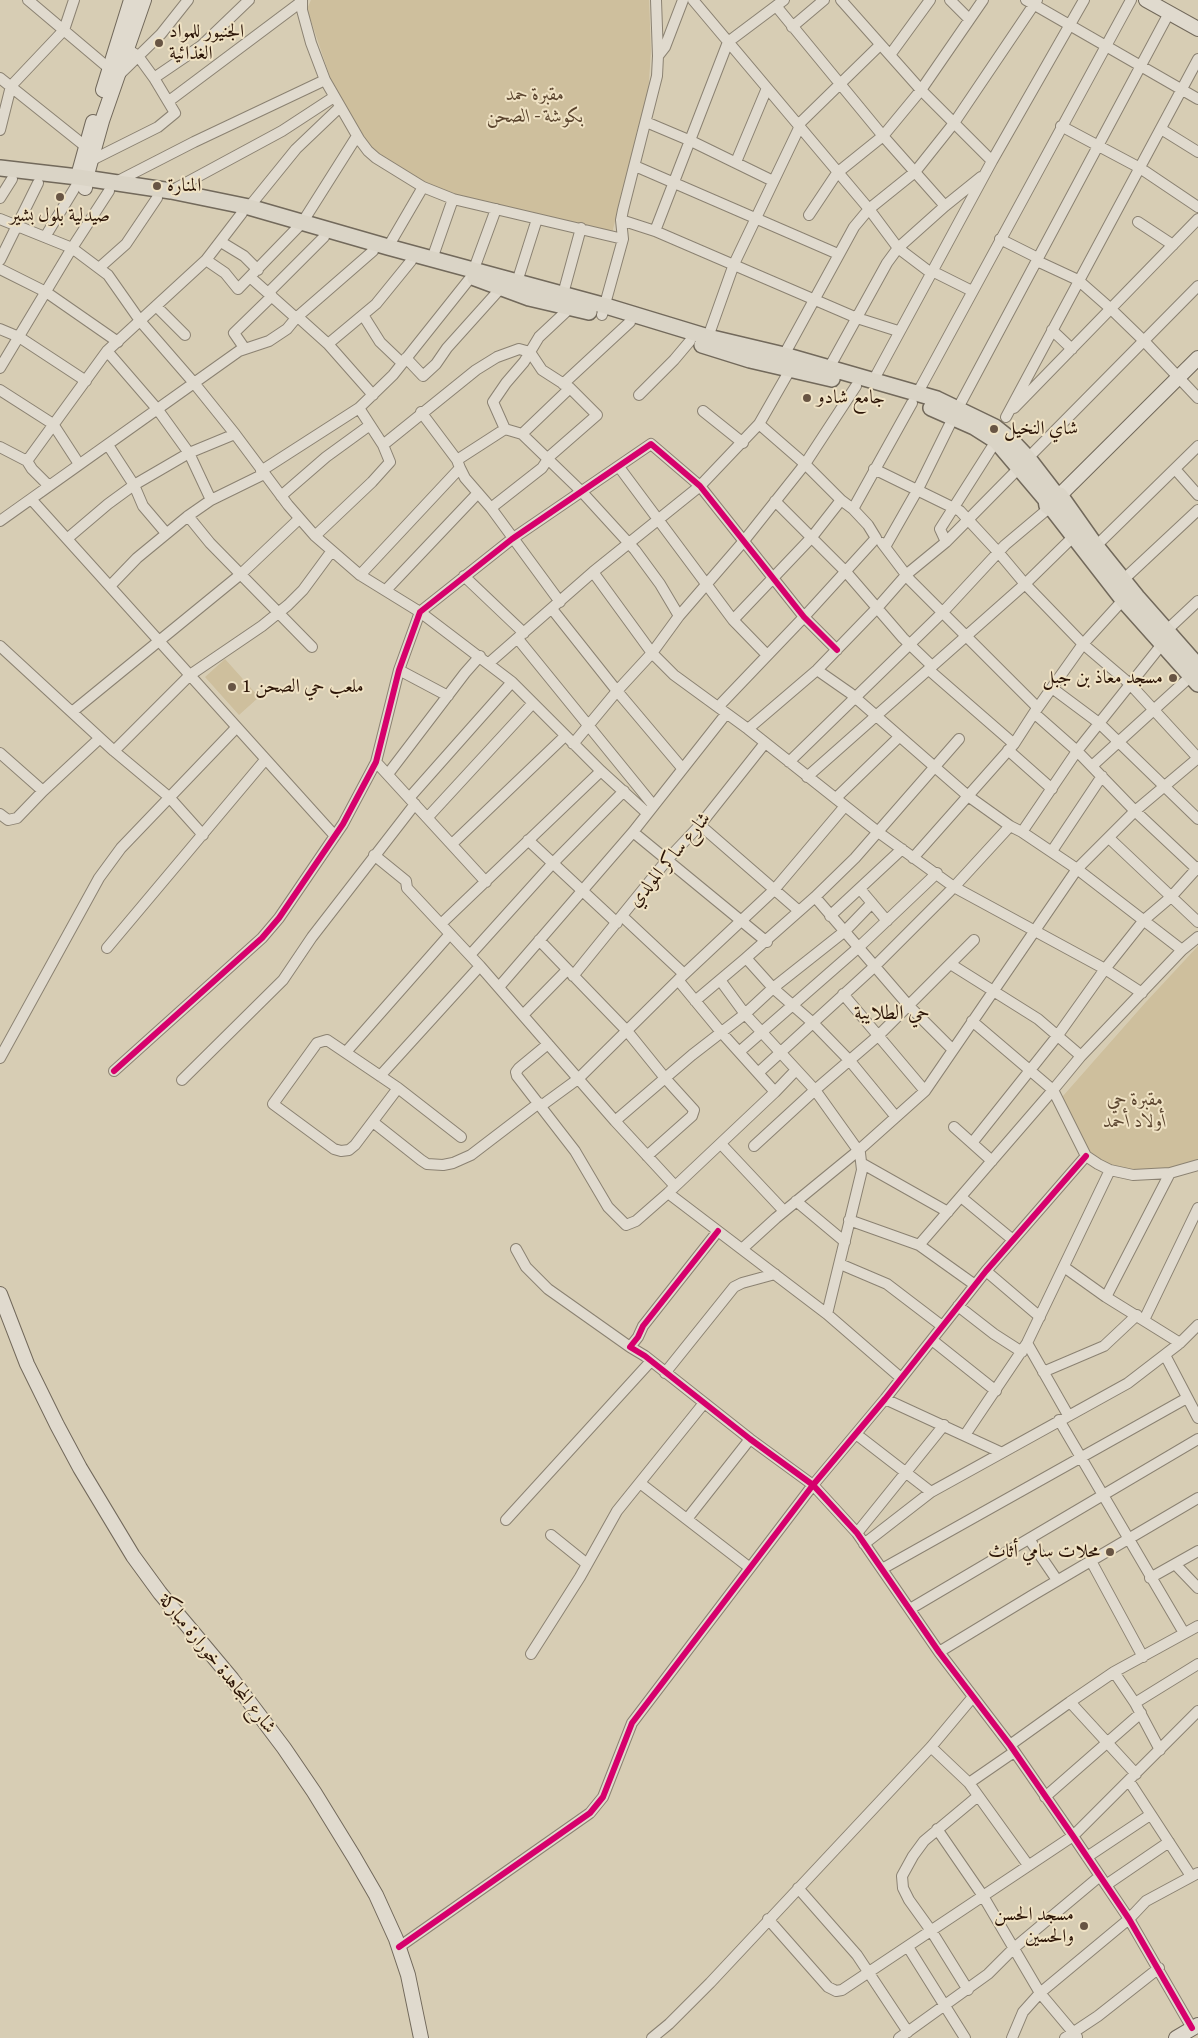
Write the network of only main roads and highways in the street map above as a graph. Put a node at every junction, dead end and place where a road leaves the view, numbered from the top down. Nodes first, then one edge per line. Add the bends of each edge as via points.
1 (0, 168) edge
2 (6, 178) edge
3 (81, 182) junction
4 (112, 186) junction
5 (246, 210) junction
6 (300, 226) junction
7 (473, 273) junction
8 (604, 311) junction
9 (915, 398) junction
10 (1054, 501) junction
11 (1165, 637) junction
12 (1196, 671) edge

1 - 3 main road
2 - 3 main road via 38,183
3 - 4 main road
4 - 5 main road via 157,198
4 - 5 main road via 171,191
5 - 6 main road
6 - 7 main road via 388,247
6 - 7 main road via 324,237 373,251
7 - 8 main road via 562,294
7 - 8 main road via 500,288 529,298 571,308
8 - 9 main road via 784,355 873,381
8 - 9 main road via 750,360
9 - 10 main road via 999,428
10 - 11 main road via 1096,546
10 - 11 main road via 1072,537 1123,600
11 - 12 main road

